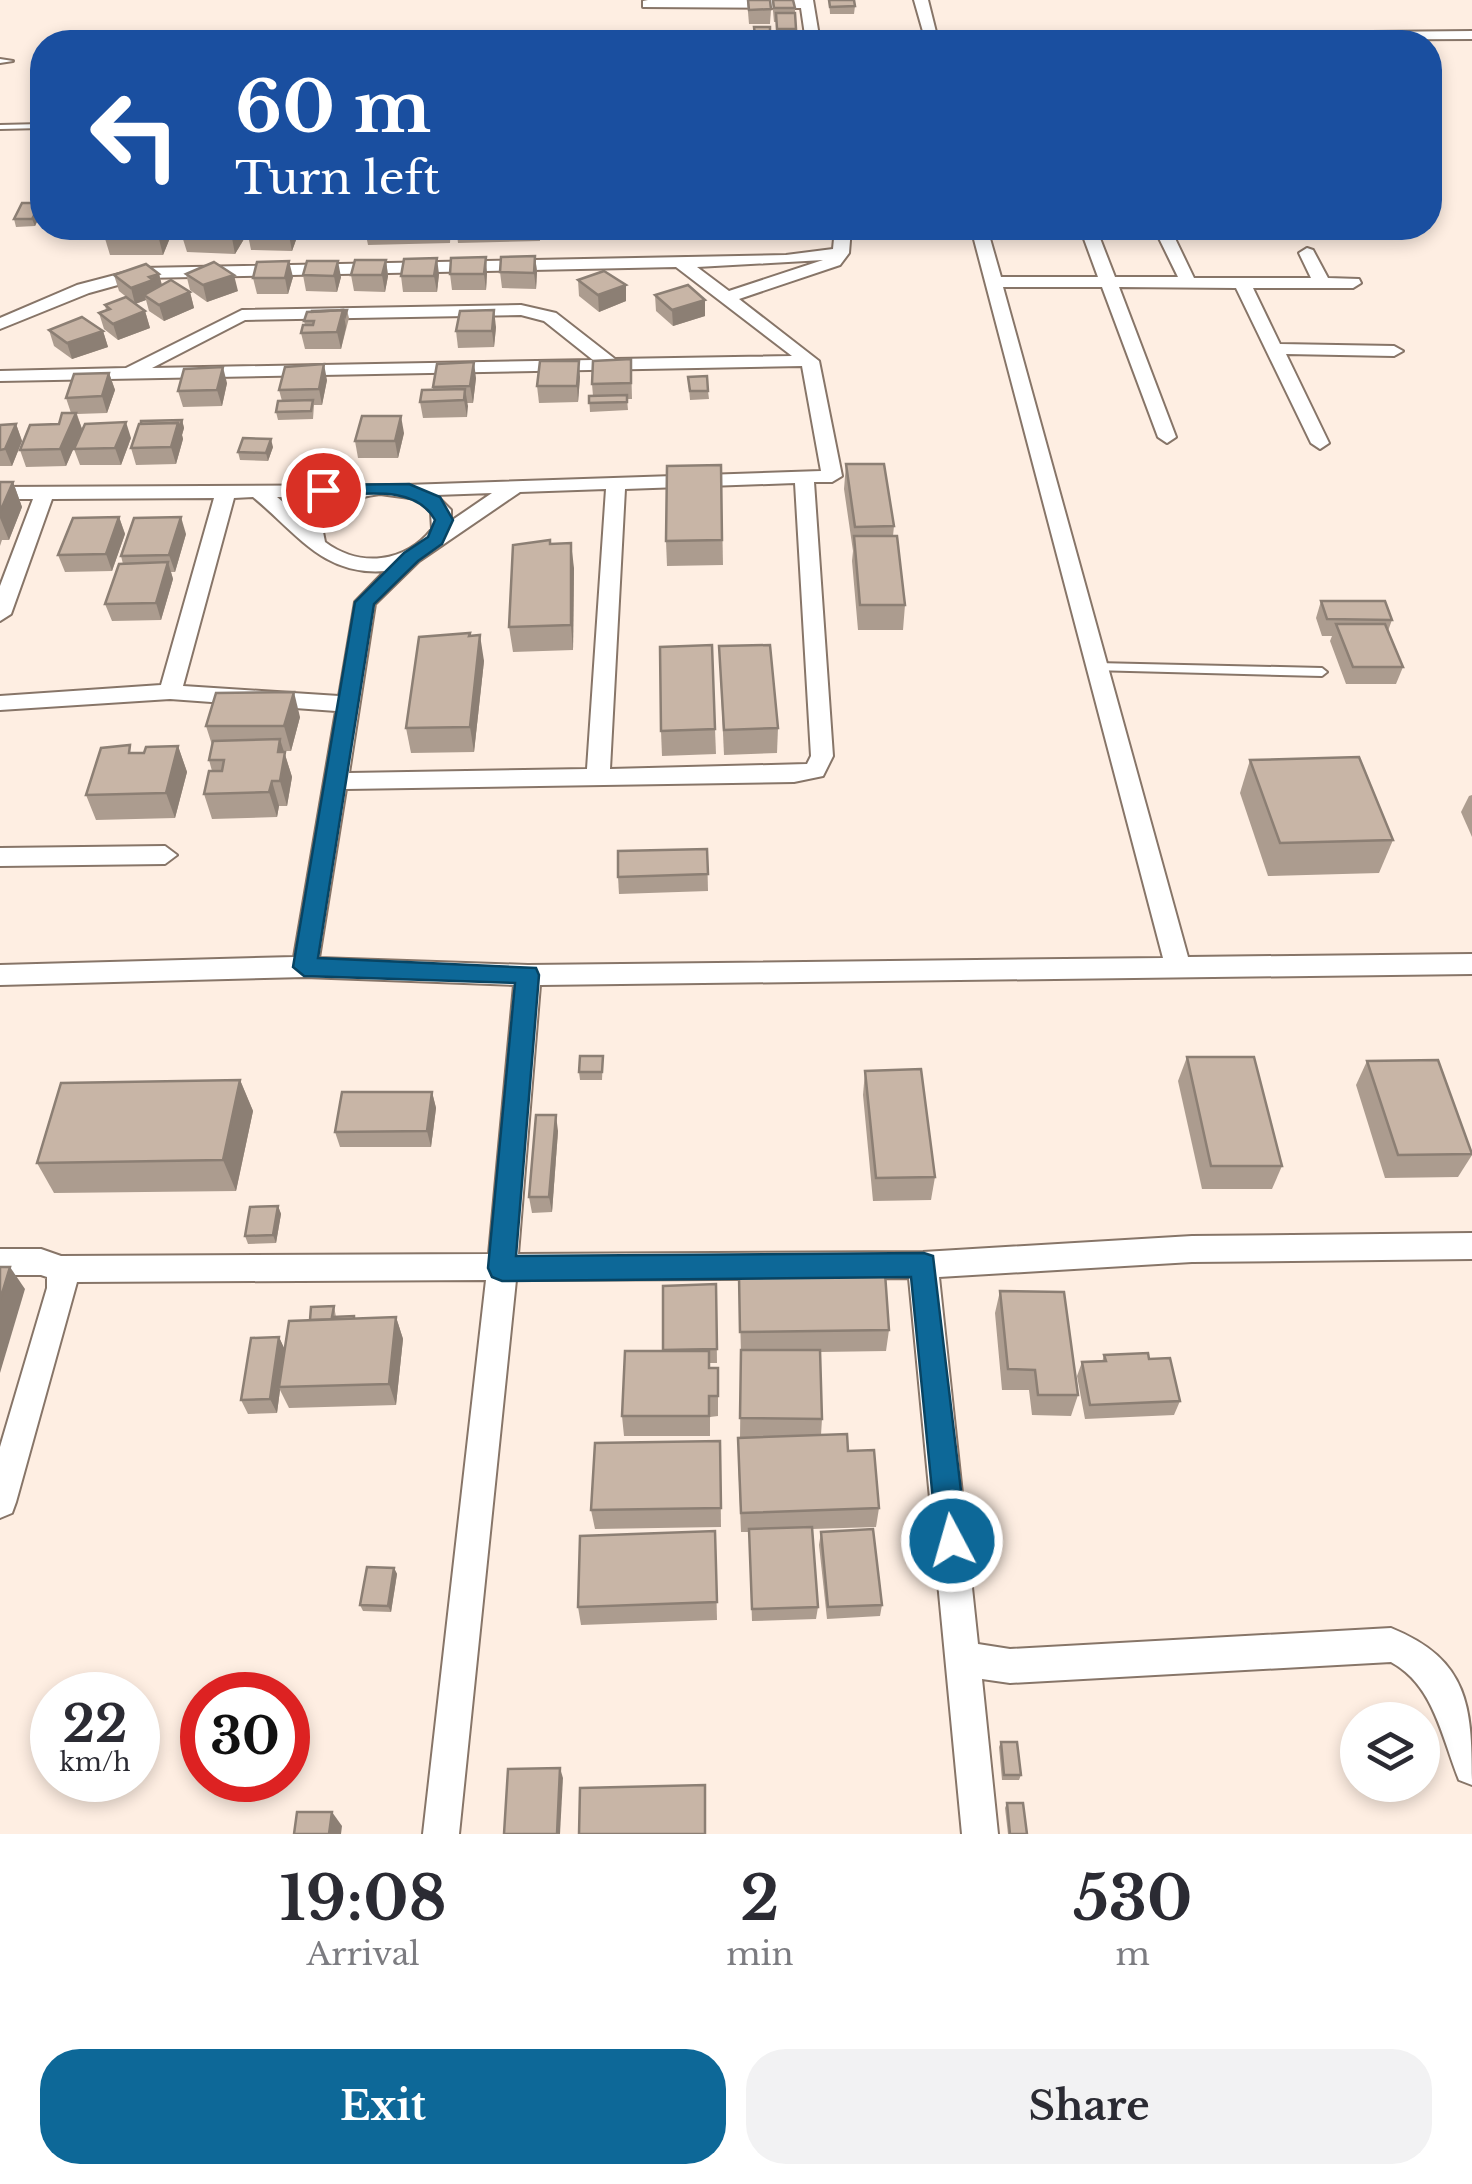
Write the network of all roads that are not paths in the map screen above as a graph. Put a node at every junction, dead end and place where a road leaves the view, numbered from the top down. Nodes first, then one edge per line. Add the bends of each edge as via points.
1 (921, 0) edge
2 (807, 2) edge
3 (648, 4) dead end
4 (811, 30) edge
5 (928, 30) edge
6 (1442, 35) edge
7 (1472, 35) edge
8 (10, 60) dead end
9 (0, 61) edge
10 (30, 126) edge
11 (0, 127) edge
12 (842, 240) edge
13 (982, 240) edge
14 (1092, 240) edge
15 (1168, 240) edge
16 (841, 253) junction
17 (1307, 253) dead end
18 (680, 262) junction
19 (993, 282) junction
20 (1107, 282) junction
21 (1188, 282) junction
22 (1242, 283) junction
23 (1322, 283) junction
24 (1353, 283) dead end
25 (729, 297) junction
26 (0, 324) edge
27 (1274, 349) junction
28 (1394, 350) dead end
29 (810, 361) junction
30 (612, 366) junction
31 (126, 374) junction
32 (0, 376) edge
33 (1167, 437) dead end
34 (1320, 443) dead end
35 (804, 479) junction
36 (616, 482) junction
37 (517, 486) junction
38 (255, 489) junction
39 (226, 490) junction
40 (409, 490) junction
41 (358, 491) junction
42 (45, 492) junction
43 (0, 493) edge
44 (312, 536) junction
45 (436, 540) junction
46 (411, 557) junction
47 (336, 560) junction
48 (365, 602) junction
49 (0, 614) edge
50 (1096, 666) junction
51 (1322, 672) dead end
52 (170, 692) junction
53 (0, 703) edge
54 (348, 704) junction
55 (598, 777) junction
56 (336, 781) junction
57 (165, 855) dead end
58 (0, 857) edge
59 (1472, 964) edge
60 (1178, 966) junction
61 (304, 967) junction
62 (0, 975) edge
63 (528, 975) junction
64 (1472, 1246) edge
65 (0, 1262) edge
66 (924, 1264) junction
67 (502, 1268) junction
68 (61, 1269) junction
69 (0, 1502) edge
70 (964, 1659) junction
71 (1472, 1767) edge
72 (441, 1834) edge
73 (980, 1834) edge

1 - 5 street
2 - 3 street
2 - 4 street
6 - 7 street
8 - 9 lane
10 - 11 lane
12 - 16 street
13 - 19 street
14 - 20 street
15 - 21 street
16 - 18 street
16 - 25 street via 826,266
17 - 23 street
18 - 25 street
18 - 26 street via 142,273 83,288
19 - 20 street
19 - 50 street
20 - 21 street
20 - 33 street
21 - 22 street
22 - 23 street
22 - 27 street
23 - 24 street
25 - 29 street
27 - 28 street
27 - 34 street
29 - 30 street
29 - 35 street via 834,472
30 - 31 street
30 - 31 street via 542,312 462,310 242,316
31 - 32 street
35 - 36 street
35 - 55 street via 822,756 815,770
36 - 37 street
36 - 55 street
37 - 40 street
37 - 45 street
38 - 39 street
38 - 41 street
38 - 44 street
39 - 42 street
39 - 52 street
40 - 41 street
40 - 45 street via 441,510
41 - 44 street via 322,510
42 - 43 street
42 - 49 street
44 - 47 street
45 - 46 street
46 - 47 street via 373,565
46 - 48 street
47 - 48 street
48 - 54 street
50 - 51 lane
50 - 60 street
52 - 53 street
52 - 54 street
54 - 56 street
55 - 56 street
56 - 61 street
57 - 58 street
59 - 60 street
60 - 63 street
61 - 62 street
61 - 63 street
63 - 67 street
64 - 66 street via 1192,1250
65 - 68 street
66 - 67 street
66 - 70 street
67 - 68 street
67 - 72 street
68 - 69 street via 62,1288
70 - 71 street via 1010,1666 1391,1645 1419,1660 1441,1686
70 - 73 street

